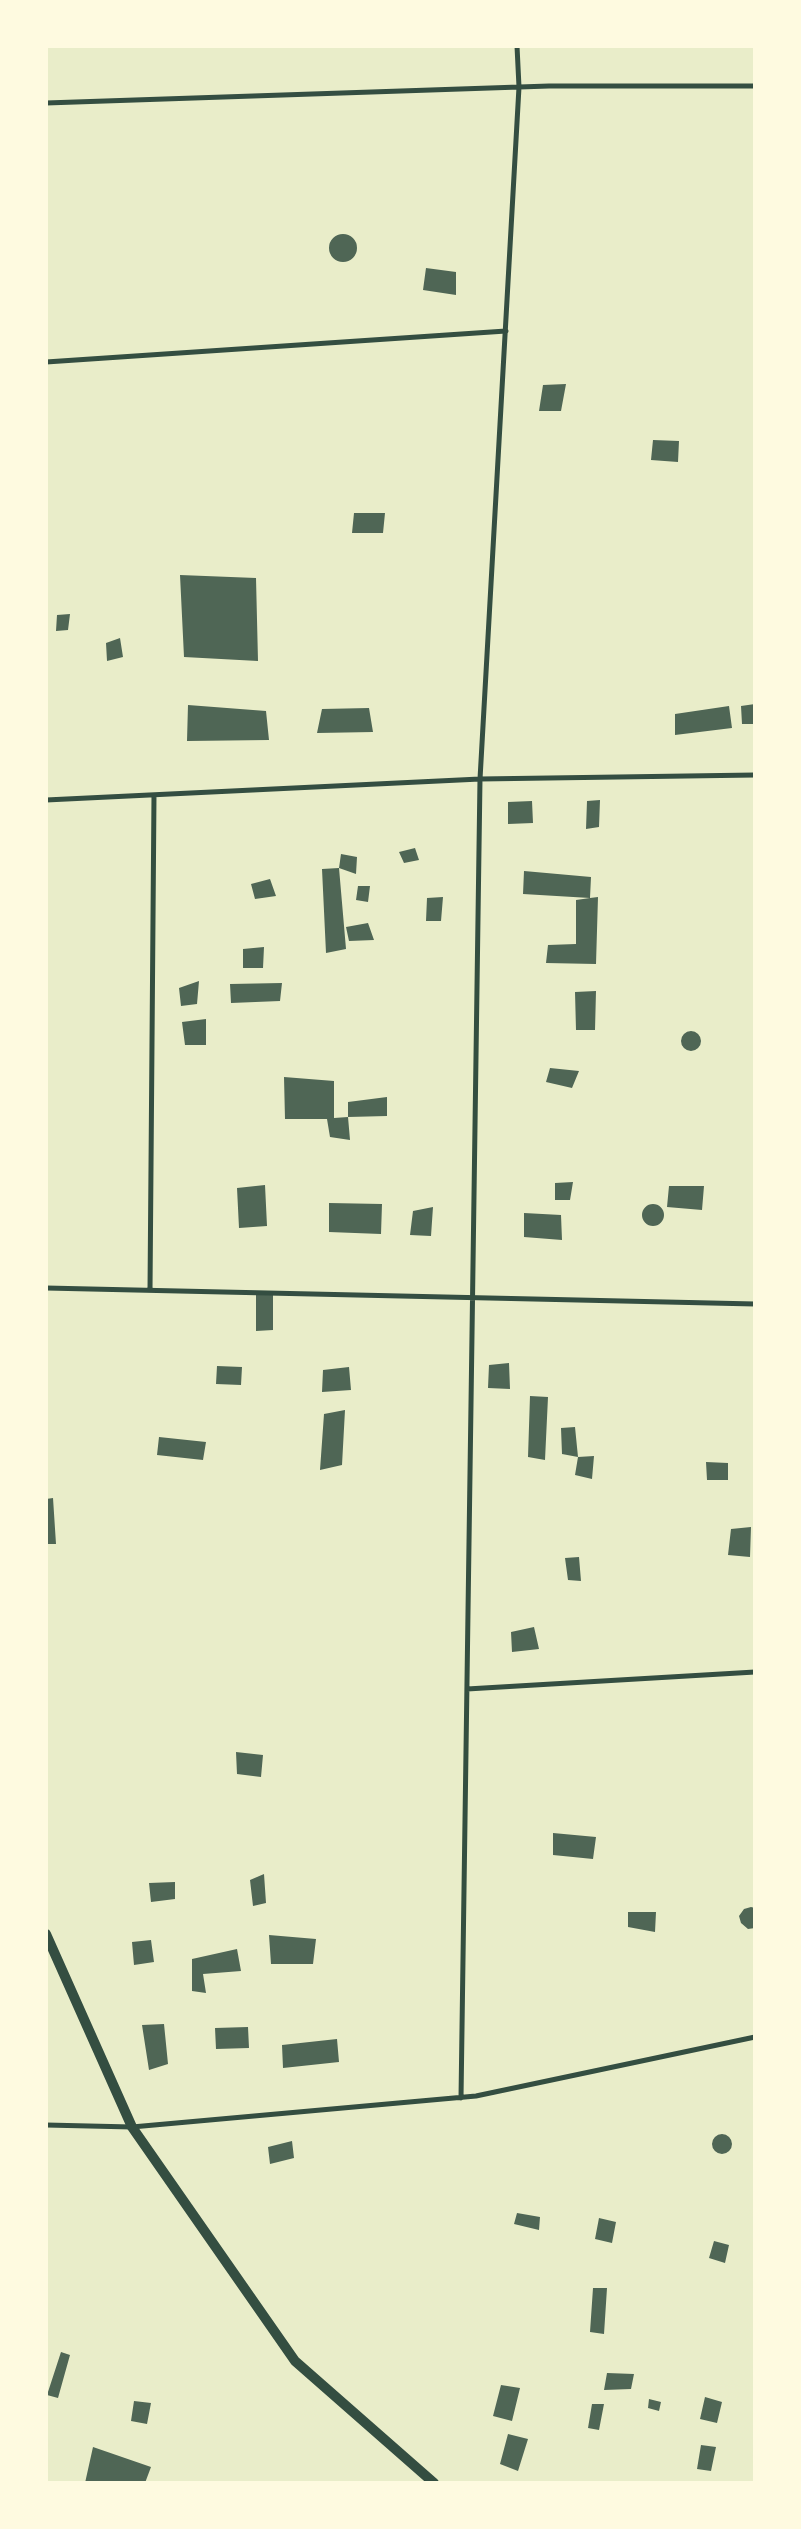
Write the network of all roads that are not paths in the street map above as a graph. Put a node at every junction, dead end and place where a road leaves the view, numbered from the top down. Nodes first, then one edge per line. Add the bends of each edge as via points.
1 (517, 46) edge
2 (755, 86) edge
3 (520, 87) junction
4 (46, 102) edge
5 (506, 331) junction
6 (46, 362) edge
7 (755, 775) edge
8 (480, 779) junction
9 (154, 795) junction
10 (46, 800) edge
11 (46, 1288) edge
12 (150, 1290) junction
13 (472, 1297) junction
14 (755, 1304) edge
15 (755, 1672) edge
16 (467, 1689) junction
17 (46, 1934) edge
18 (755, 2037) edge
19 (461, 2098) junction
20 (46, 2125) edge
21 (132, 2127) junction
22 (434, 2483) edge

1 - 3 street
2 - 3 street
3 - 4 street
3 - 5 street
5 - 6 street
5 - 8 street
7 - 8 street
8 - 9 street
8 - 13 street
9 - 10 street
9 - 12 street
11 - 12 street
12 - 13 street
13 - 14 street
13 - 16 street
15 - 16 street
16 - 19 street
17 - 21 main road
18 - 19 street
19 - 21 street
20 - 21 street
21 - 22 main road via 294,2361

